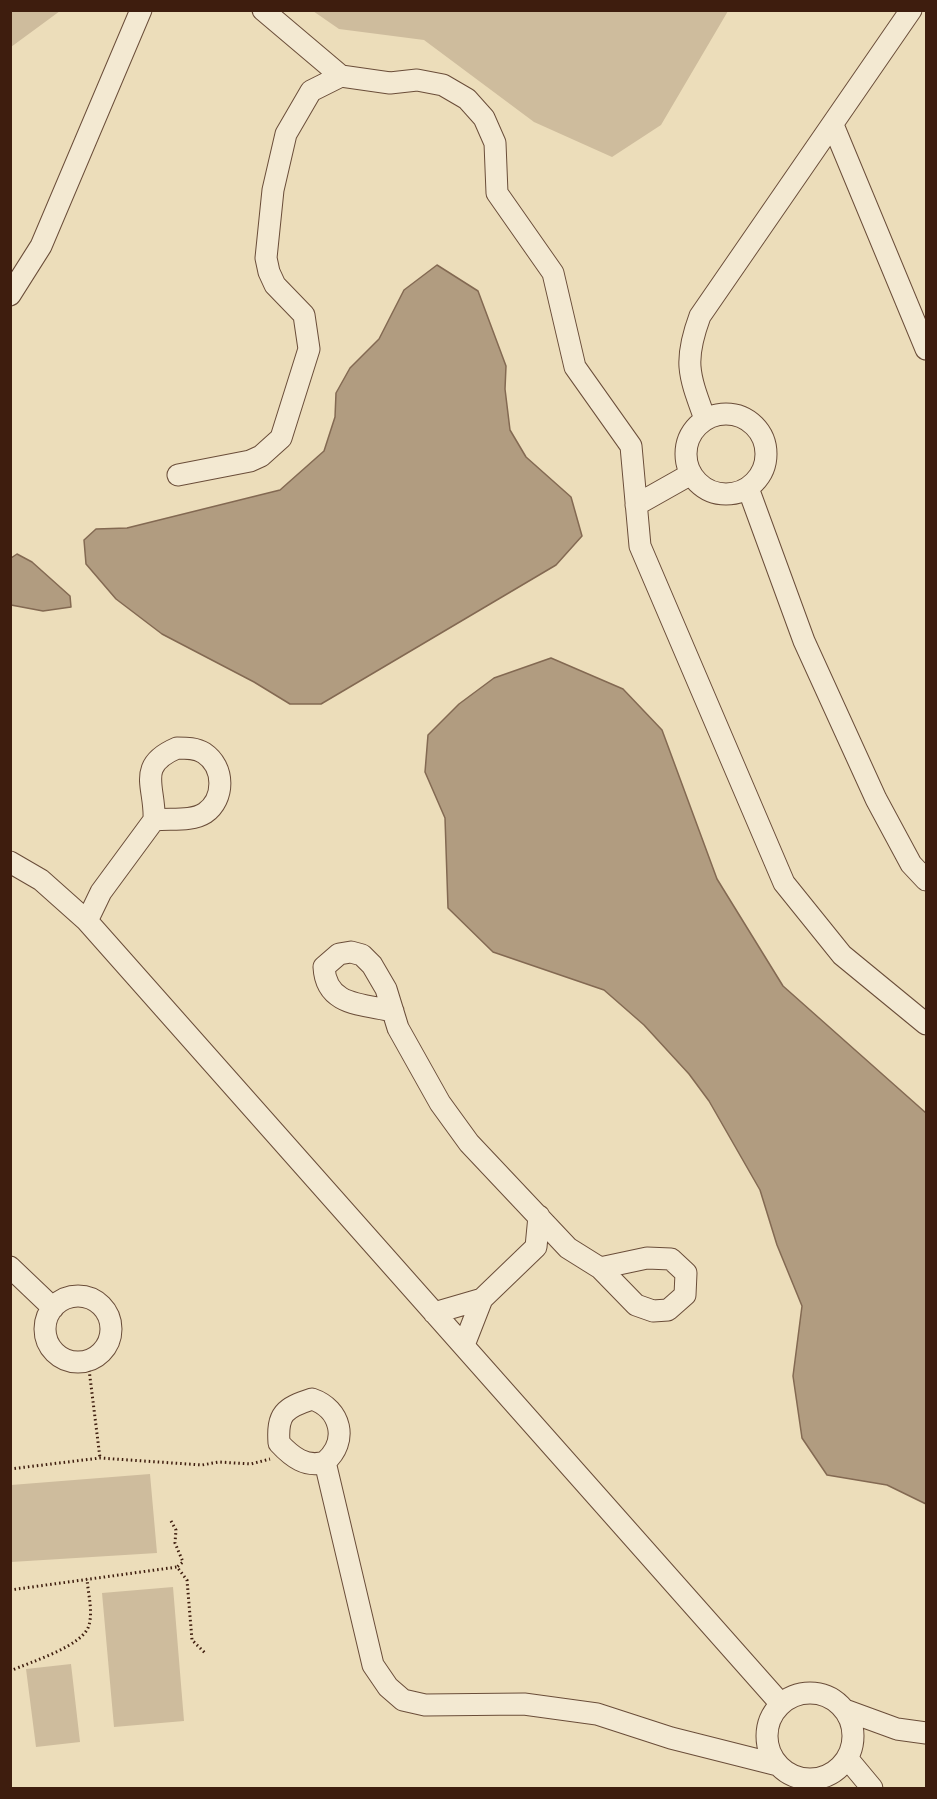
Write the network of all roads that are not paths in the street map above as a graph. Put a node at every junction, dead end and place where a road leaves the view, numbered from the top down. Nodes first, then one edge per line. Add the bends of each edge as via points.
1 (141, 10) edge
2 (263, 10) edge
3 (911, 10) edge
4 (341, 76) junction
5 (833, 125) junction
6 (10, 295) edge
7 (927, 348) edge
8 (705, 419) junction
9 (691, 474) junction
10 (178, 475) dead end
11 (748, 488) junction
12 (636, 505) junction
13 (154, 820) dead end
14 (10, 862) edge
15 (927, 880) edge
16 (101, 892) junction
17 (66, 902) junction
18 (87, 921) junction
19 (393, 1011) dead end
20 (927, 1024) edge
21 (539, 1216) junction
22 (536, 1247) junction
23 (568, 1248) junction
24 (10, 1268) edge
25 (600, 1268) dead end
26 (482, 1299) junction
27 (53, 1308) junction
28 (435, 1313) junction
29 (464, 1345) junction
30 (325, 1462) junction
31 (781, 1704) junction
32 (844, 1710) junction
33 (897, 1729) junction
34 (766, 1732) junction
35 (927, 1733) edge
36 (850, 1751) junction
37 (730, 1755) junction
38 (778, 1765) junction
39 (820, 1784) edge
40 (872, 1788) edge

1 - 6 street via 41,246
2 - 4 street
3 - 5 street
4 - 10 street via 311,91 286,134 273,190 266,258 269,272 275,285 303,315 309,349 281,438 250,462
4 - 12 street via 443,85 467,99 484,118 495,143 497,193 553,273 576,367 631,446
5 - 7 street
5 - 8 street via 700,316 690,344 689,376
8 - 9 street via 693,431 686,447
8 - 11 street via 739,415 760,432 767,449 765,467
9 - 11 street via 712,492 731,494
9 - 12 street
11 - 15 street via 804,641 876,799 911,864
12 - 20 street via 640,546 784,883 842,955
13 - 16 street
14 - 17 street via 42,880
16 - 17 street
16 - 18 street
17 - 18 street
18 - 28 street
19 - 21 street via 398,1028 440,1103 469,1143
21 - 22 street
21 - 23 street
22 - 23 street
22 - 26 street
23 - 25 street
24 - 27 street
26 - 28 street
26 - 29 street
27 - 27 street via 74,1297 98,1303 111,1323 111,1335 102,1351 88,1361 76,1362 54,1352 47,1342 46,1324
28 - 29 street
29 - 31 street
30 - 30 street via 314,1466 288,1453 279,1443 278,1425 285,1411 312,1399 335,1414 339,1437 335,1453
30 - 37 street via 373,1665 403,1700 425,1705 524,1704 597,1713
31 - 32 street via 793,1696 821,1694
31 - 34 street
32 - 33 street
32 - 36 street via 853,1731
33 - 35 street
33 - 36 street
34 - 37 street
34 - 38 street via 767,1744
36 - 39 street
36 - 40 street
37 - 38 street
38 - 39 street via 789,1774

